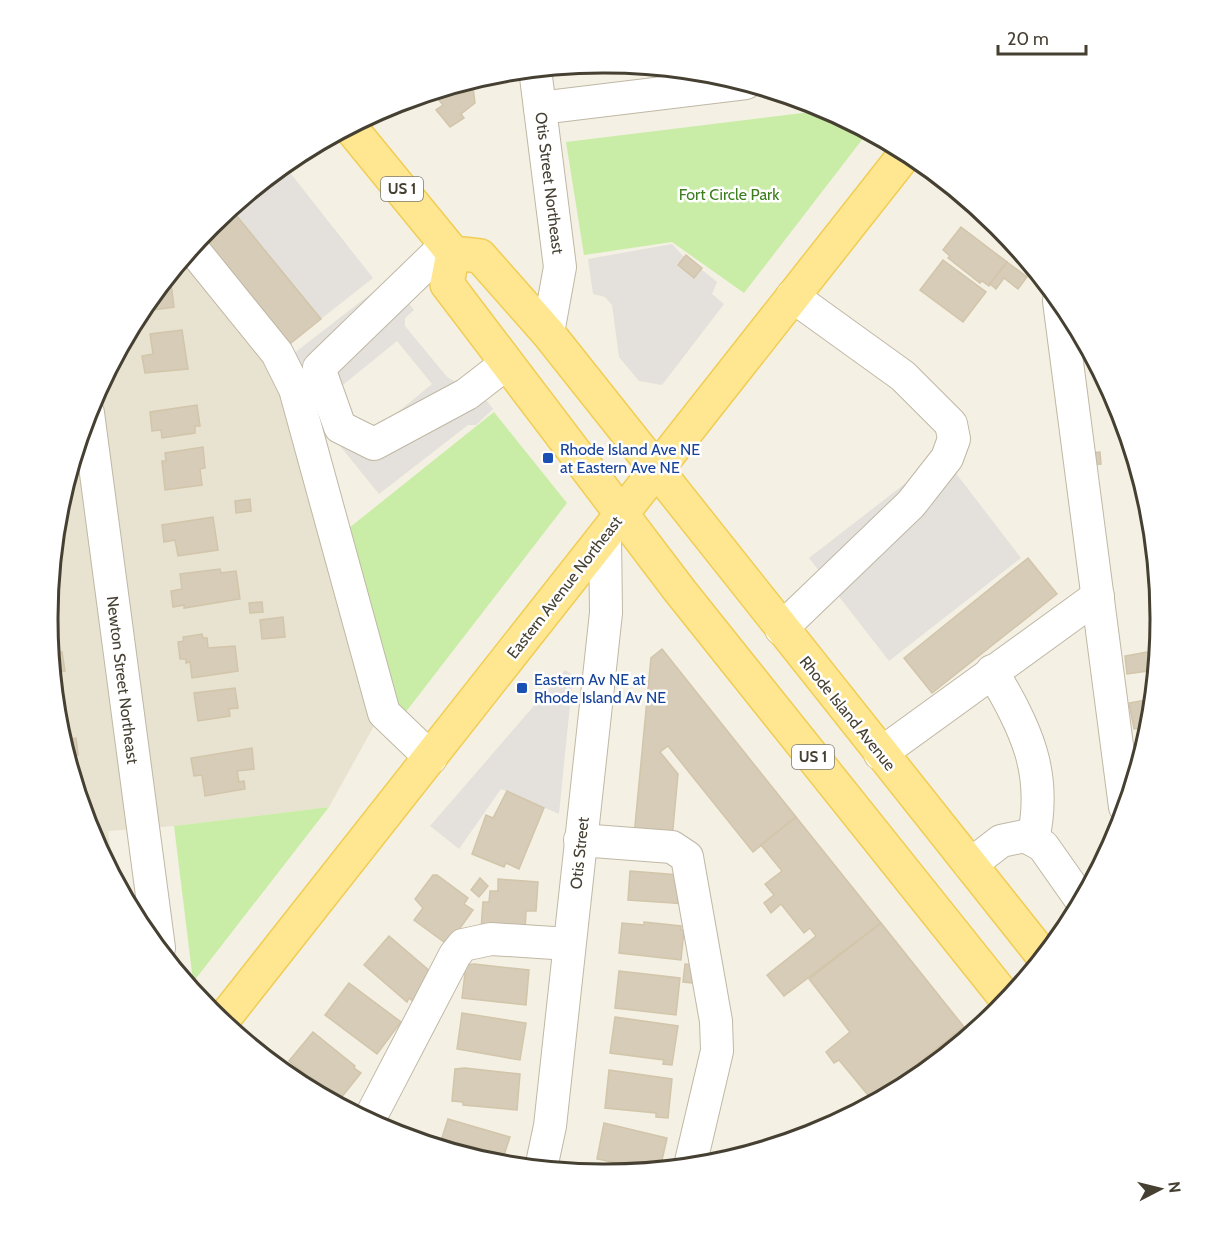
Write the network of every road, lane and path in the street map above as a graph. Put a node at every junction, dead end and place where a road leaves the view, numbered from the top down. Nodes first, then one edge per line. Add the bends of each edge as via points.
1 (536, 78) edge
2 (722, 86) edge
3 (540, 108) junction
4 (355, 133) edge
5 (900, 161) edge
6 (450, 249) junction
7 (198, 255) edge
8 (792, 296) junction
9 (1062, 321) edge
10 (548, 333) junction
11 (507, 363) junction
12 (91, 434) edge
13 (654, 468) junction
14 (614, 524) junction
15 (1098, 596) junction
16 (781, 628) junction
17 (992, 671) junction
18 (880, 754) junction
19 (431, 759) junction
20 (1123, 788) edge
21 (580, 840) junction
22 (1033, 840) junction
23 (970, 865) junction
24 (1075, 892) edge
25 (157, 931) edge
26 (569, 944) junction
27 (1038, 950) edge
28 (1001, 992) edge
29 (228, 1014) edge
30 (373, 1112) edge
31 (692, 1157) edge
32 (543, 1160) edge

1 - 3 street, Otis Street Northeast
2 - 3 street
3 - 10 street, Otis Street Northeast via 560,267
4 - 6 main road, US 1
5 - 8 main road, Eastern Avenue Northeast
6 - 10 main road, Rhode Island Avenue via 480,256
6 - 11 main road, US 1 via 447,284
6 - 11 street via 319,368 340,427 374,444 467,394
7 - 19 street via 277,353 295,389 384,713
8 - 13 main road, Eastern Avenue Northeast
8 - 16 street via 903,376 951,424 954,439 947,458 911,504
9 - 15 street
10 - 13 main road, Rhode Island Avenue
11 - 14 main road, US 1
12 - 25 street, Newton Street Northeast
13 - 14 main road, Eastern Avenue Northeast
13 - 16 main road, Rhode Island Avenue
14 - 19 main road, Eastern Avenue Northeast
14 - 21 street, Otis Street
14 - 28 main road, US 1 via 680,591
15 - 17 street
15 - 20 street
16 - 18 main road, Rhode Island Avenue
17 - 18 street
17 - 22 street via 1021,721 1036,771 1039,812
18 - 23 main road, Rhode Island Avenue
19 - 29 main road, Eastern Avenue Northeast
21 - 26 street, Otis Street
21 - 31 street via 672,847 687,857 716,1021 717,1051
22 - 23 street via 1025,836 1008,837
22 - 24 street via 1043,846
23 - 27 main road, Rhode Island Avenue
26 - 30 street via 491,939 463,945
26 - 32 street, Otis Street via 550,1126

